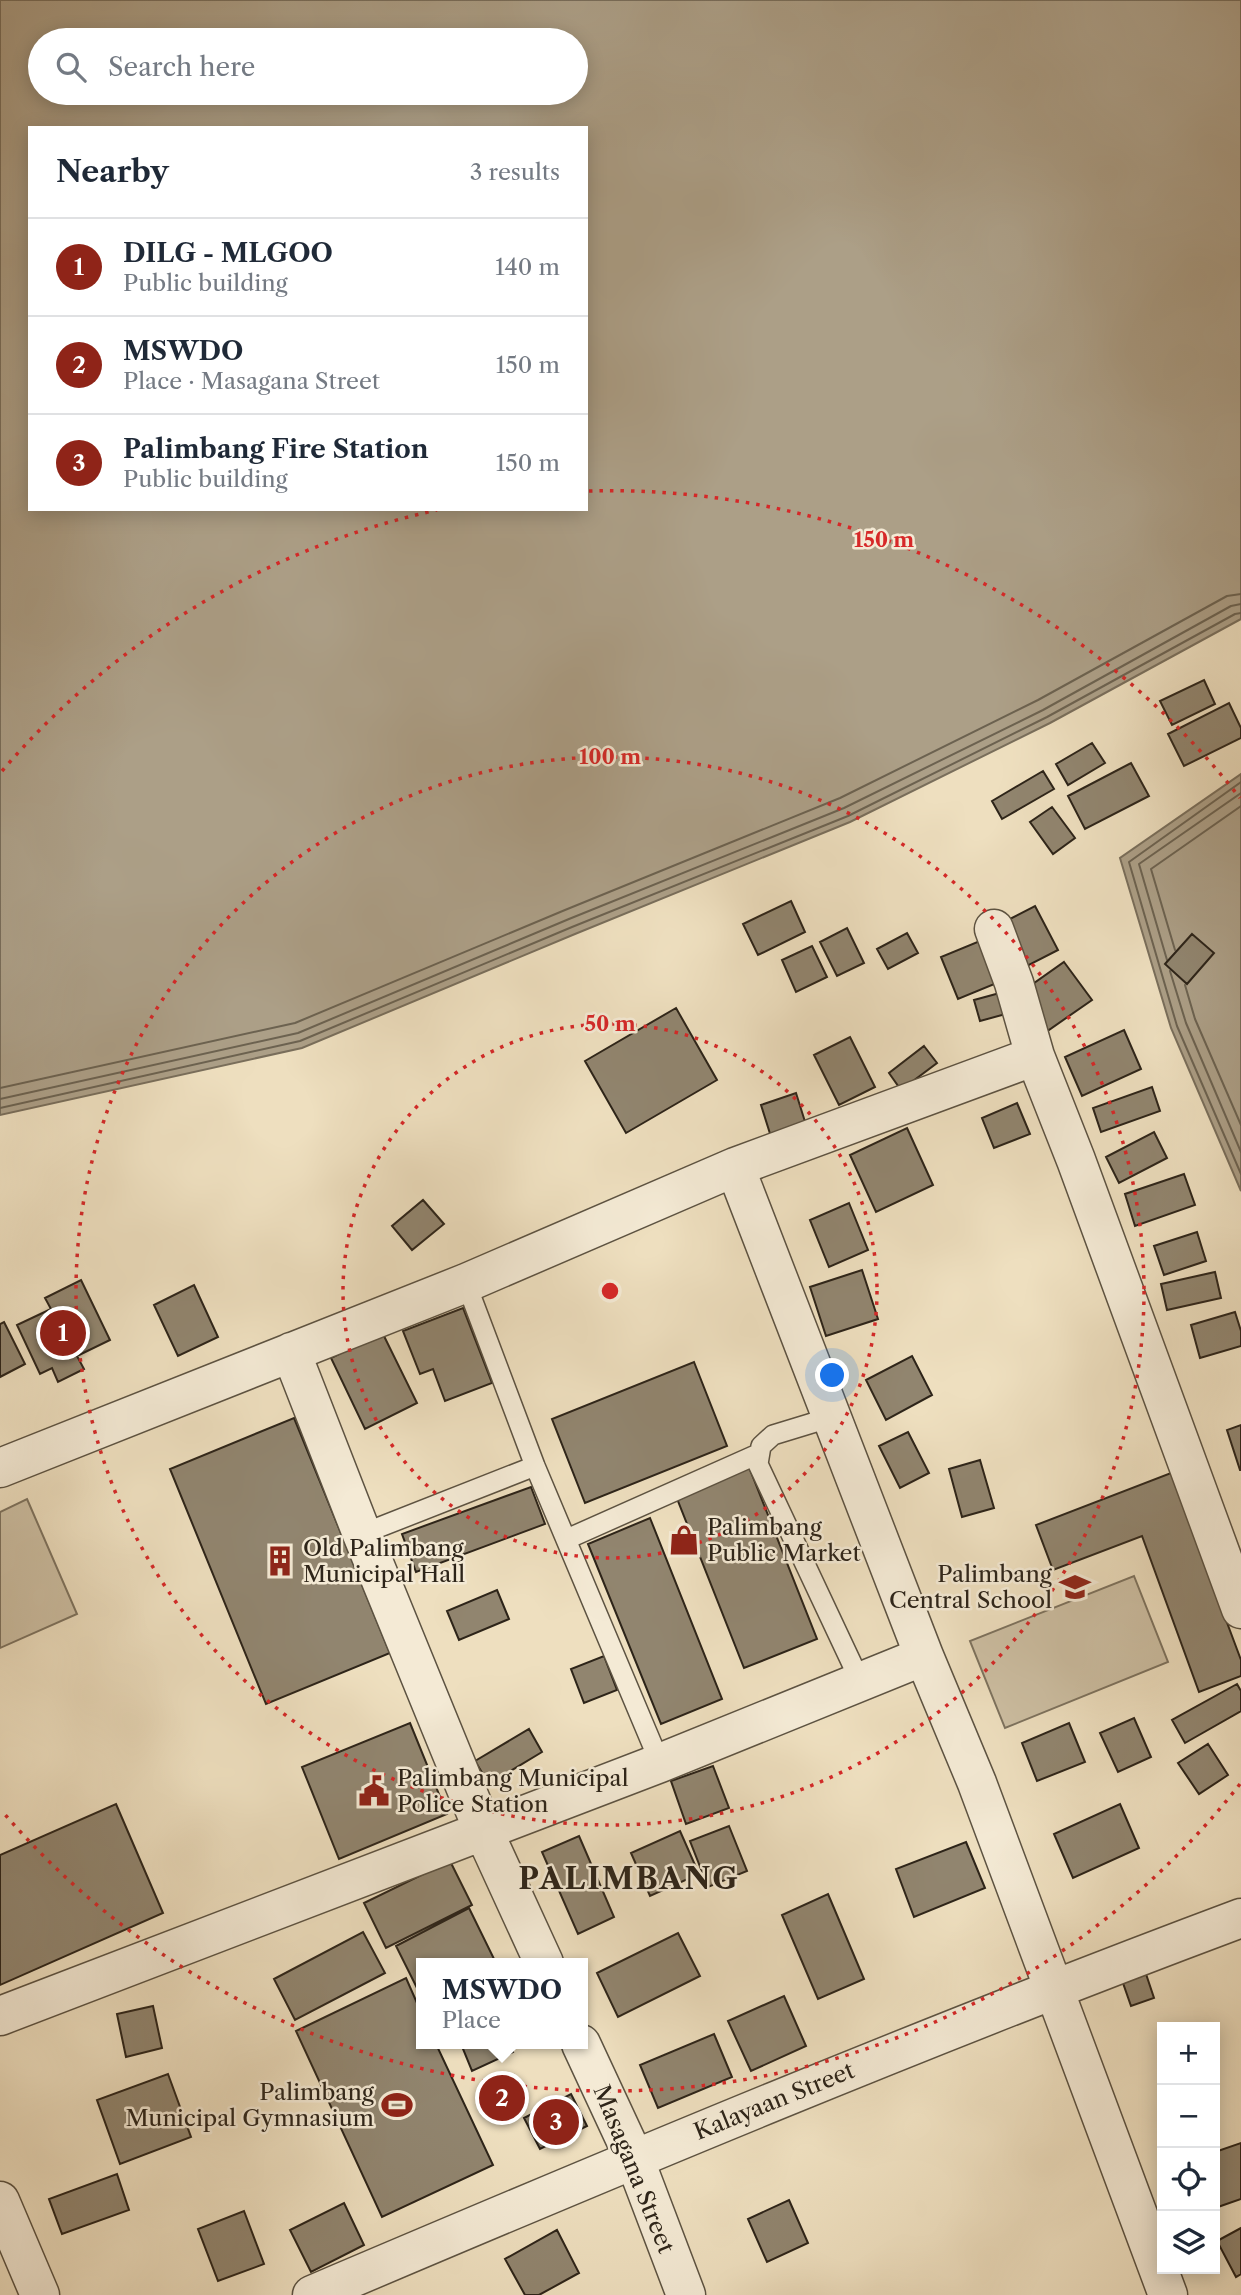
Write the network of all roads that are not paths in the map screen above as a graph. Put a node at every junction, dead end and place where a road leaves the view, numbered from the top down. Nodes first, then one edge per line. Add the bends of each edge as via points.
1 (994, 929) dead end
2 (1035, 1056) junction
3 (735, 1167) junction
4 (466, 1283) junction
5 (291, 1352) junction
6 (832, 1417) junction
7 (758, 1454) junction
8 (535, 1466) junction
9 (0, 1468) edge
10 (362, 1534) junction
11 (567, 1539) junction
12 (1241, 1609) edge
13 (924, 1656) junction
14 (861, 1683) junction
15 (660, 1763) junction
16 (483, 1830) junction
17 (1241, 1918) edge
18 (542, 1958) edge
19 (1054, 1988) junction
20 (0, 2016) edge
21 (583, 2049) edge
22 (634, 2158) junction
23 (0, 2201) edge
24 (40, 2295) edge
25 (312, 2295) edge
26 (685, 2295) edge
27 (1168, 2295) edge

1 - 2 street
2 - 3 street
2 - 12 street
3 - 4 street
3 - 6 street
4 - 5 street
4 - 8 lane
5 - 9 street
5 - 10 street
6 - 7 lane via 774,1435
6 - 13 street
7 - 11 lane
7 - 14 lane via 758,1464
8 - 10 lane
8 - 11 lane
10 - 16 street
11 - 15 lane
13 - 14 street
13 - 19 street
14 - 15 street
15 - 16 street
16 - 18 street
16 - 20 street
17 - 19 street, Kalayaan Street
19 - 22 street, Kalayaan Street
19 - 27 street
21 - 22 street, Masagana Street
22 - 25 street, Kalayaan Street
22 - 26 street, Masagana Street
23 - 24 street

